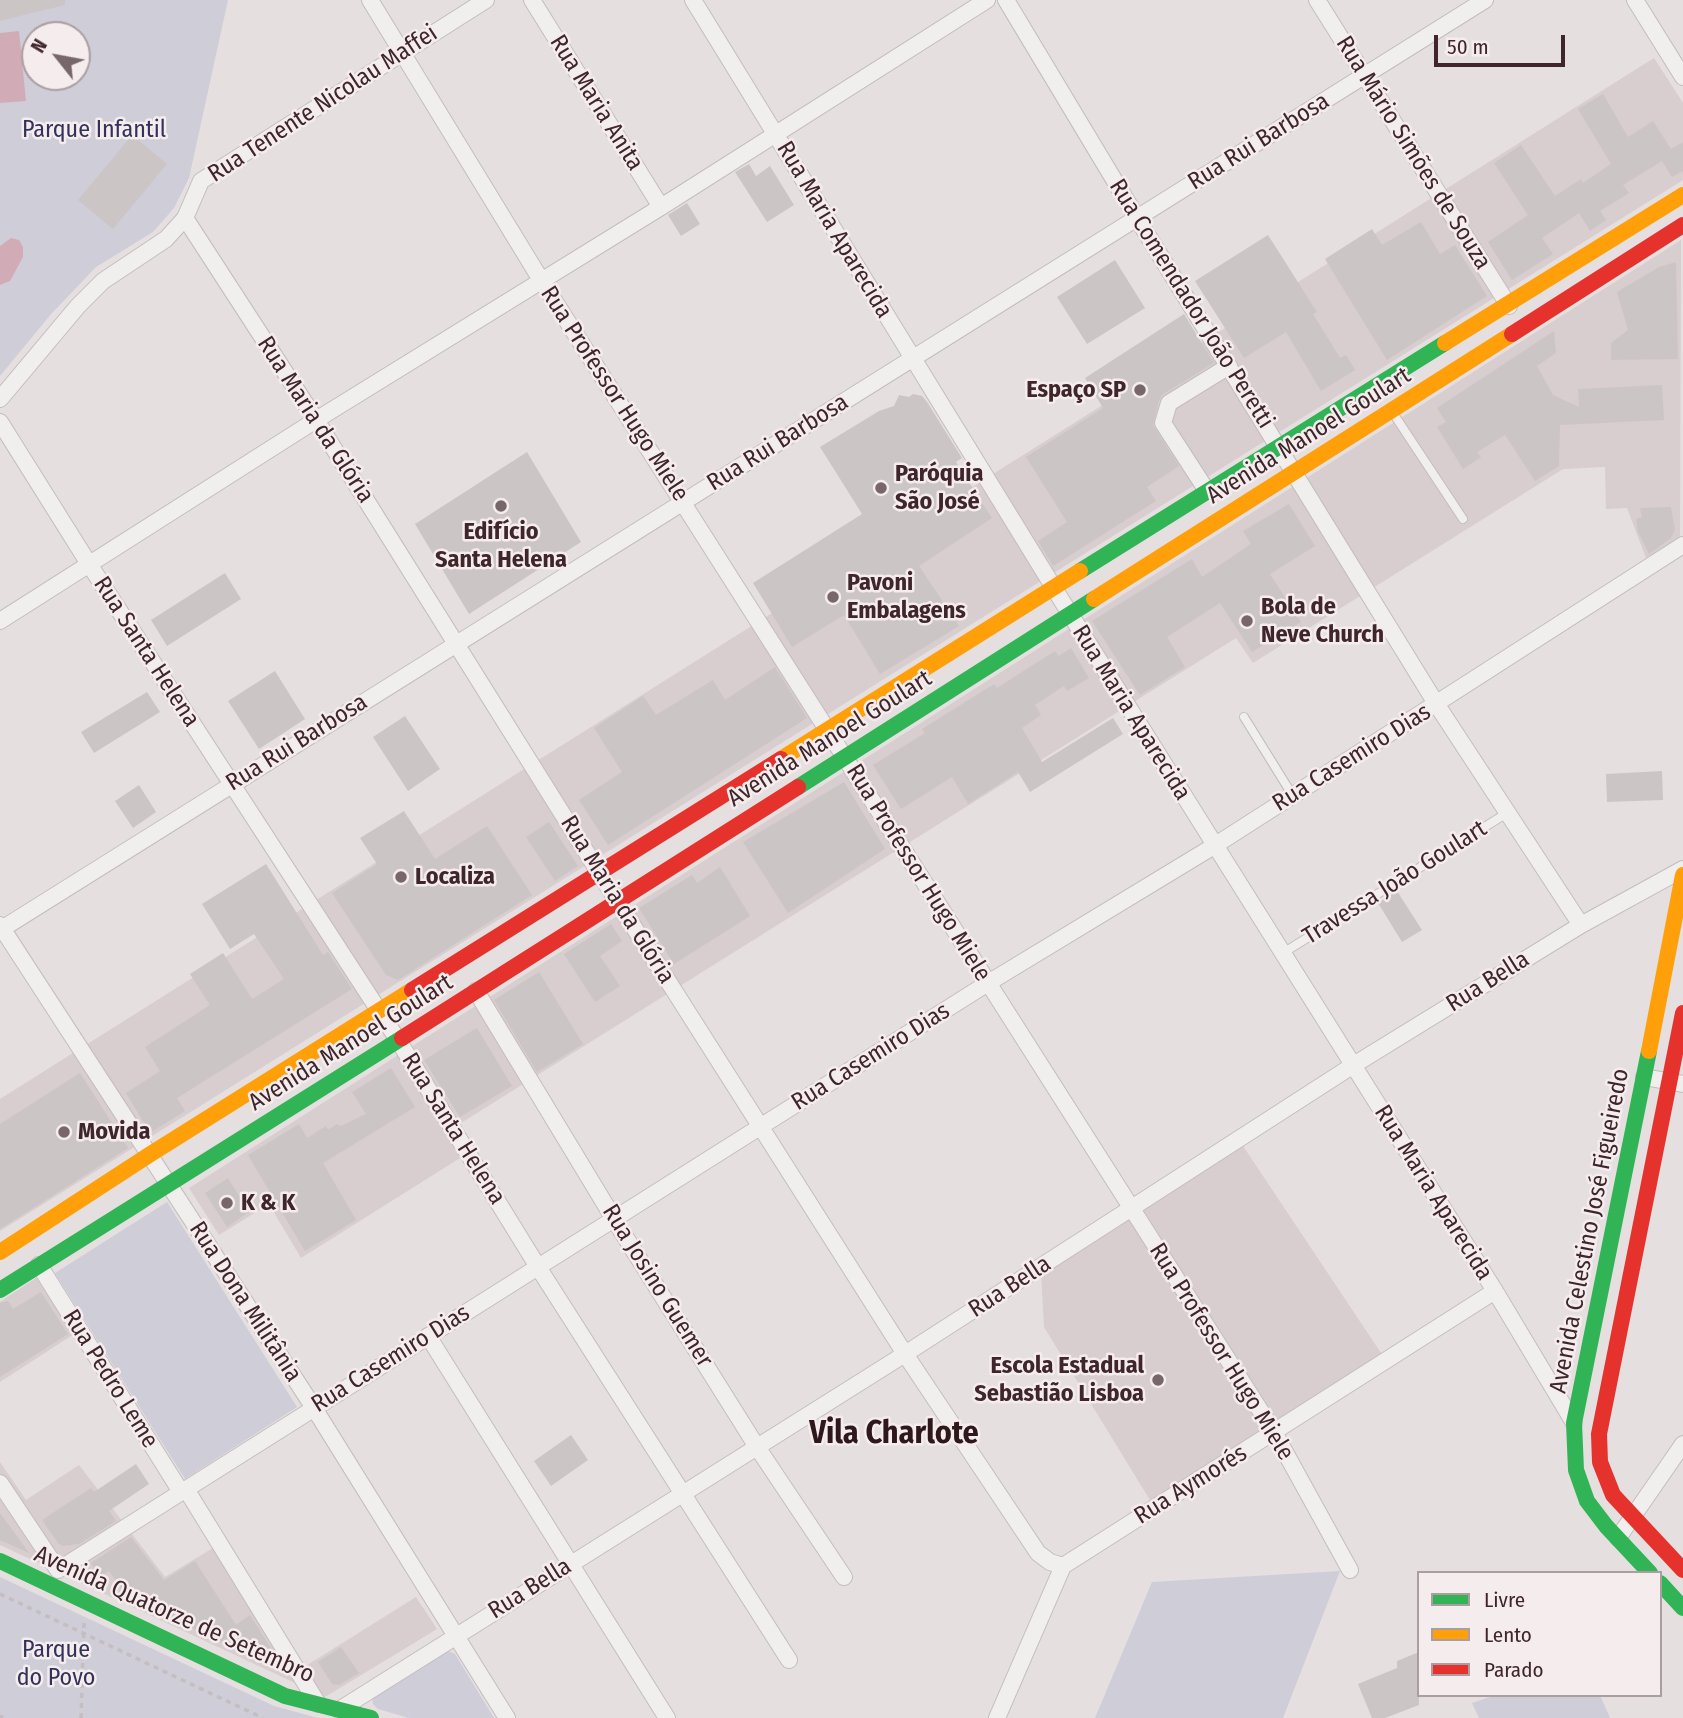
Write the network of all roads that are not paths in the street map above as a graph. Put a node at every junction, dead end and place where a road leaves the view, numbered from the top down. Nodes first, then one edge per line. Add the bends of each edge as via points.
1 (370, 0) edge
2 (486, 0) edge
3 (532, 0) edge
4 (693, 0) edge
5 (987, 0) edge
6 (1006, 0) edge
7 (1317, 0) edge
8 (1485, 0) edge
9 (1635, 0) edge
10 (402, 52) junction
11 (1365, 76) junction
12 (1683, 77) edge
13 (776, 133) junction
14 (1683, 195) edge
15 (661, 207) junction
16 (185, 218) junction
17 (1137, 218) junction
18 (1683, 225) edge
19 (541, 280) junction
20 (1508, 306) junction
21 (912, 359) junction
22 (1229, 366) junction
23 (0, 399) edge
24 (1391, 410) junction
25 (316, 420) junction
26 (0, 422) edge
27 (1278, 446) junction
28 (1294, 471) junction
29 (1206, 491) junction
30 (683, 502) junction
31 (1463, 519) dead end
32 (1683, 545) edge
33 (89, 564) junction
34 (1054, 588) junction
35 (1070, 614) junction
36 (0, 621) edge
37 (457, 644) junction
38 (1437, 705) junction
39 (1244, 717) dead end
40 (827, 730) junction
41 (845, 757) junction
42 (232, 783) junction
43 (1293, 796) junction
44 (1507, 813) junction
45 (1214, 846) junction
46 (1683, 869) edge
47 (600, 874) junction
48 (1683, 875) edge
49 (617, 901) junction
50 (1581, 925) junction
51 (1, 928) edge
52 (1283, 953) junction
53 (988, 983) junction
54 (476, 991) junction
55 (380, 1012) junction
56 (1683, 1013) edge
57 (398, 1040) junction
58 (1352, 1066) junction
59 (1644, 1077) junction
60 (1676, 1083) edge
61 (761, 1126) junction
62 (149, 1156) junction
63 (169, 1186) junction
64 (1131, 1209) junction
65 (614, 1219) junction
66 (0, 1252) edge
67 (39, 1265) junction
68 (538, 1267) junction
69 (0, 1290) edge
70 (1495, 1291) junction
71 (428, 1336) junction
72 (905, 1354) junction
73 (314, 1408) junction
74 (1574, 1423) junction
75 (1274, 1432) junction
76 (1683, 1444) edge
77 (757, 1447) junction
78 (0, 1483) edge
79 (183, 1491) junction
80 (682, 1494) junction
81 (1634, 1516) junction
82 (1618, 1538) junction
83 (0, 1562) edge
84 (570, 1564) junction
85 (1063, 1566) junction
86 (58, 1570) junction
87 (1350, 1570) dead end
88 (1683, 1570) edge
89 (1648, 1571) edge
90 (844, 1577) dead end
91 (1662, 1585) edge
92 (50, 1586) junction
93 (1683, 1608) edge
94 (455, 1636) junction
95 (789, 1660) dead end
96 (318, 1704) junction
97 (339, 1710) junction
98 (371, 1718) edge
99 (507, 1718) edge
100 (667, 1718) edge
101 (997, 1718) edge

1 - 10 street, Rua Professor Hugo Miele
2 - 10 street, Rua Tenente Nicolau Maffei
3 - 15 street, Rua Maria Anita
4 - 13 street, Rua Maria Aparecida
5 - 13 street
6 - 17 street, Rua Comendador João Peretti
7 - 11 street, Rua Mário Simões de Souza
8 - 11 street, Rua Rui Barbosa
9 - 12 street
10 - 16 street, Rua Tenente Nicolau Maffei via 201,181
10 - 19 street, Rua Professor Hugo Miele
11 - 17 street, Rua Rui Barbosa
11 - 20 street, Rua Mário Simões de Souza
13 - 15 street
13 - 21 street, Rua Maria Aparecida
14 - 20 main road, Avenida Manoel Goulart
15 - 19 street
16 - 23 street, Rua Tenente Nicolau Maffei via 166,239 103,281
16 - 25 street, Rua Maria da Glória
17 - 21 street, Rua Rui Barbosa
17 - 22 street, Rua Comendador João Peretti
18 - 24 main road, Avenida Manoel Goulart
19 - 25 street
19 - 30 street, Rua Professor Hugo Miele
20 - 27 main road, Avenida Manoel Goulart
21 - 30 street, Rua Rui Barbosa
21 - 34 street, Rua Maria Aparecida
22 - 27 street, Rua Comendador João Peretti
22 - 29 street via 1169,403 1163,423
24 - 28 main road, Avenida Manoel Goulart
24 - 31 lane
25 - 33 street
25 - 37 street, Rua Maria da Glória
26 - 33 street, Rua Santa Helena
27 - 28 street, Rua Comendador João Peretti
27 - 29 main road, Avenida Manoel Goulart
28 - 35 main road, Avenida Manoel Goulart
28 - 38 street, Rua Comendador João Peretti
29 - 34 main road, Avenida Manoel Goulart
30 - 37 street, Rua Rui Barbosa
30 - 40 street, Rua Professor Hugo Miele
32 - 38 street, Rua Casemiro Dias
33 - 36 street
33 - 42 street, Rua Santa Helena
34 - 35 street, Rua Maria Aparecida
34 - 40 main road, Avenida Manoel Goulart
35 - 41 main road, Avenida Manoel Goulart
35 - 45 street, Rua Maria Aparecida
37 - 42 street, Rua Rui Barbosa
37 - 47 street, Rua Maria da Glória
38 - 43 street, Rua Casemiro Dias
38 - 44 street, Rua Comendador João Peretti
39 - 43 lane
40 - 41 street, Rua Professor Hugo Miele
40 - 47 main road, Avenida Manoel Goulart
41 - 49 main road, Avenida Manoel Goulart
41 - 53 street, Rua Professor Hugo Miele
42 - 51 street, Rua Rui Barbosa
42 - 55 street, Rua Santa Helena
43 - 45 street, Rua Casemiro Dias
44 - 50 street, Rua Comendador João Peretti
44 - 52 lane, Travessa João Goulart
45 - 52 street, Rua Maria Aparecida
45 - 53 street, Rua Casemiro Dias
46 - 50 street, Rua Bella
47 - 49 street, Rua Maria da Glória
47 - 55 main road, Avenida Manoel Goulart
48 - 59 main road, Avenida Celestino José Figueiredo
49 - 54 main road, Avenida Manoel Goulart
49 - 61 street, Rua Maria da Glória
50 - 58 street, Rua Bella
51 - 62 street, Rua Dona Militânia
52 - 58 street, Rua Maria Aparecida
53 - 61 street, Rua Casemiro Dias
53 - 64 street, Rua Professor Hugo Miele
54 - 57 main road, Avenida Manoel Goulart
54 - 65 street, Rua Josino Guemer
55 - 57 street, Rua Santa Helena
55 - 62 main road, Avenida Manoel Goulart
56 - 60 main road, Avenida Celestino José Figueiredo
57 - 63 main road, Avenida Manoel Goulart
57 - 68 street, Rua Santa Helena
58 - 64 street, Rua Bella
58 - 70 street, Rua Maria Aparecida
59 - 60 street
59 - 74 main road, Avenida Celestino José Figueiredo
60 - 81 main road, Avenida Celestino José Figueiredo via 1599,1434 1600,1462 1612,1495
61 - 65 street, Rua Casemiro Dias
61 - 72 street, Rua Maria da Glória
62 - 63 street, Rua Dona Militânia
62 - 66 main road, Avenida Manoel Goulart
63 - 67 main road, Avenida Manoel Goulart
63 - 73 street, Rua Dona Militânia
64 - 72 street, Rua Bella
64 - 75 street, Rua Professor Hugo Miele
65 - 68 street, Rua Casemiro Dias
65 - 77 street, Rua Josino Guemer
67 - 69 main road, Avenida Manoel Goulart
67 - 79 street, Rua Pedro Leme
68 - 71 street, Rua Casemiro Dias
68 - 80 street, Rua Santa Helena
70 - 74 street, Rua Maria Aparecida
70 - 75 street, Rua Aymorés
71 - 73 street, Rua Casemiro Dias
71 - 84 street
72 - 77 street, Rua Bella
72 - 85 street, Rua Maria da Glória via 1038,1553
73 - 79 street, Rua Casemiro Dias
73 - 94 street, Rua Dona Militânia
74 - 82 main road, Avenida Celestino José Figueiredo via 1576,1470 1587,1501
75 - 85 street, Rua Aymorés
75 - 87 street, Rua Professor Hugo Miele
76 - 81 street
77 - 80 street, Rua Bella
77 - 90 street, Rua Josino Guemer
78 - 86 street
79 - 86 street, Rua Casemiro Dias
79 - 96 street, Rua Pedro Leme
80 - 84 street, Rua Bella
80 - 95 street, Rua Santa Helena
81 - 82 street
81 - 88 main road, Avenida Celestino José Figueiredo
82 - 89 main road, Avenida Celestino José Figueiredo
83 - 92 main road, Avenida Quatorze de Setembro
84 - 94 street, Rua Bella
84 - 100 street
85 - 101 street
86 - 92 street
91 - 93 main road
92 - 96 main road, Avenida Quatorze de Setembro via 285,1696
94 - 97 street, Rua Bella
94 - 99 street, Rua Dona Militânia
96 - 97 main road, Avenida Quatorze de Setembro
97 - 98 main road, Avenida Quatorze de Setembro

